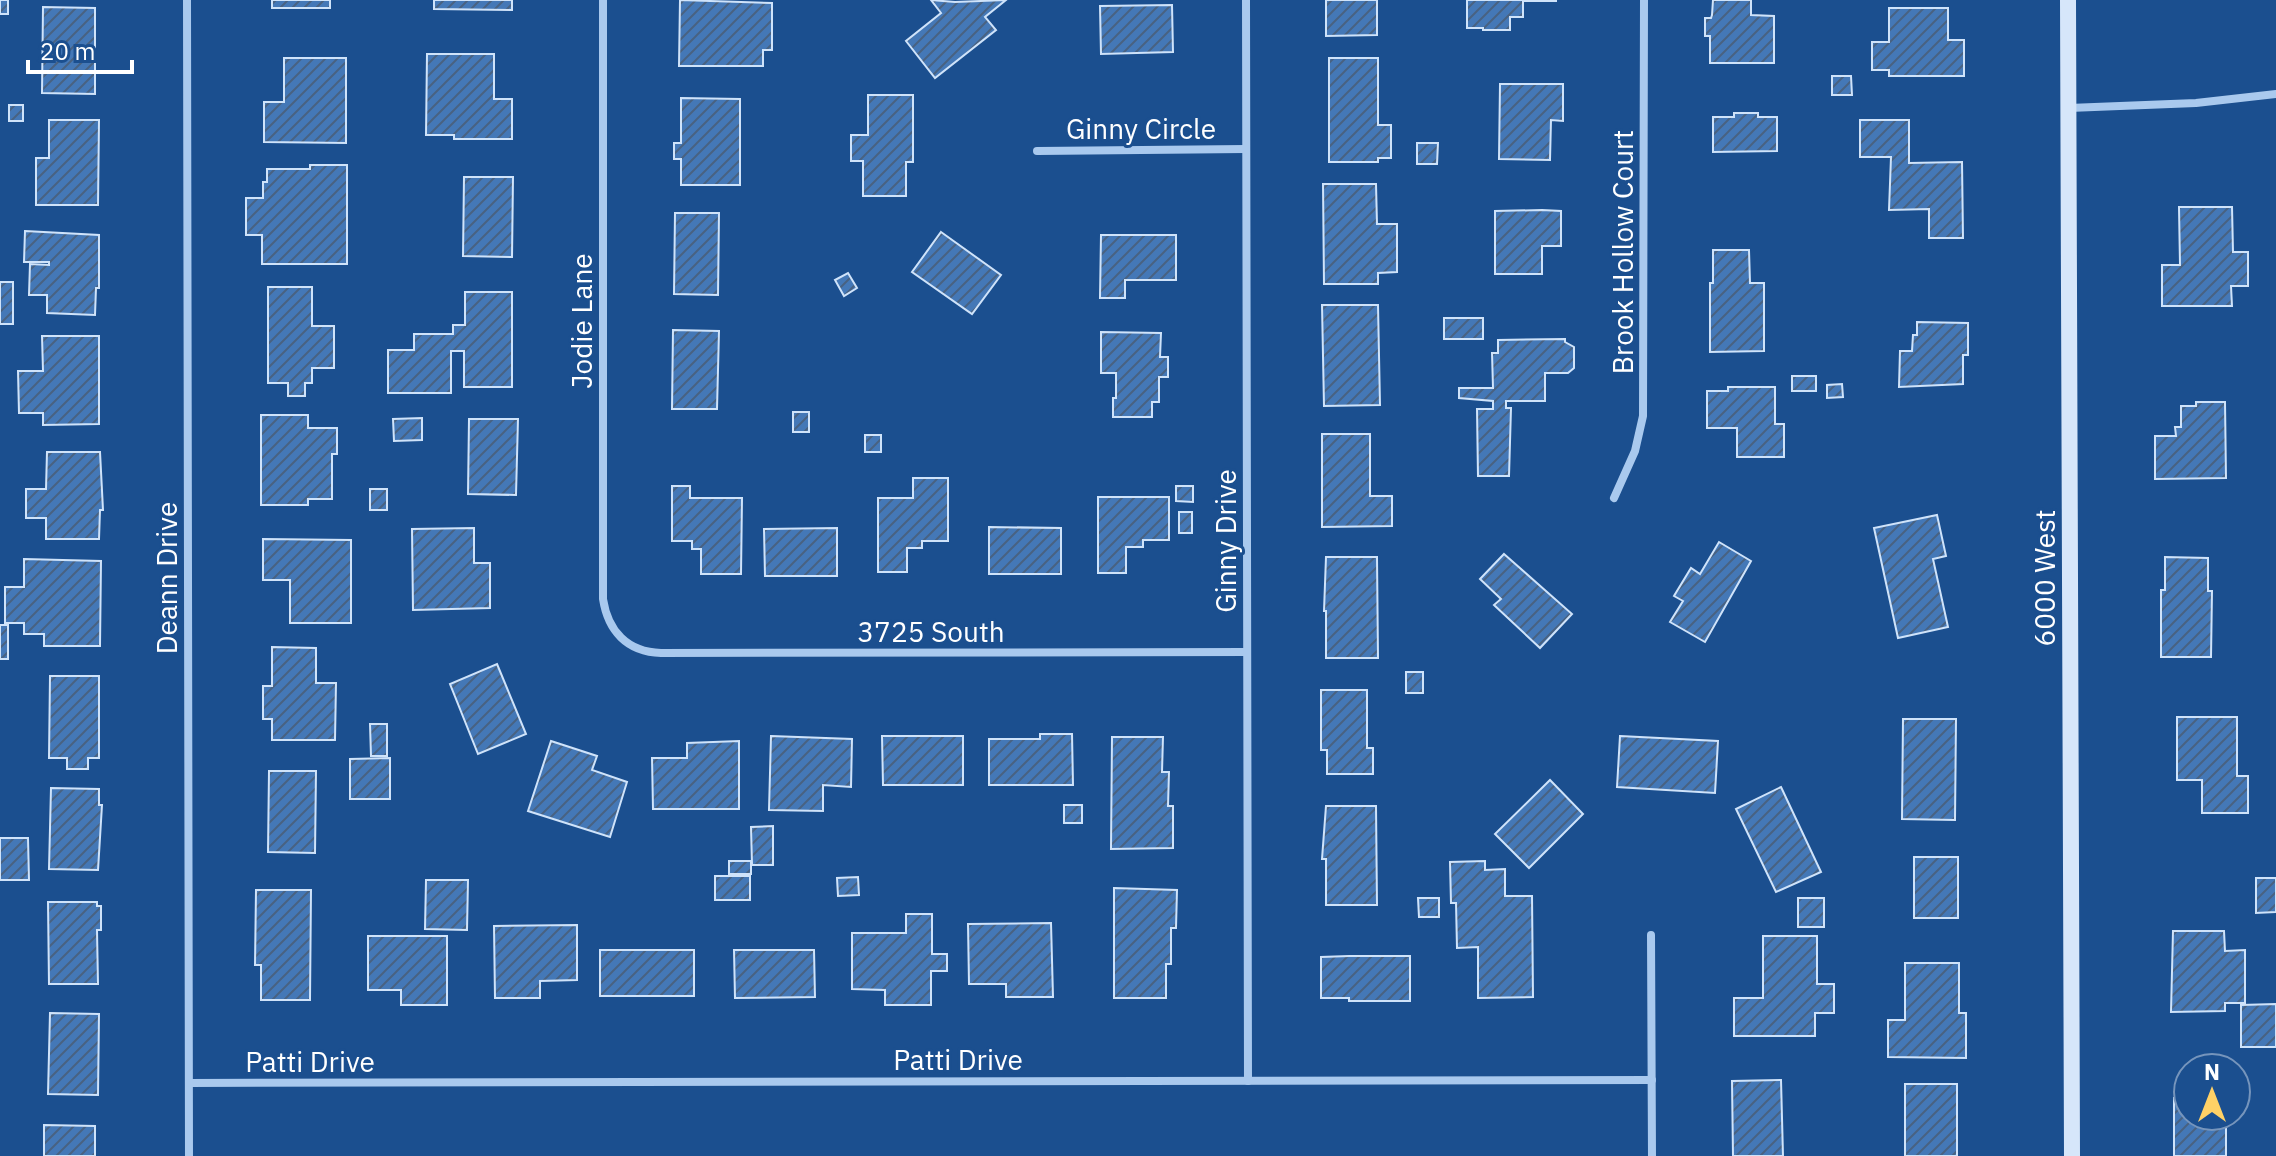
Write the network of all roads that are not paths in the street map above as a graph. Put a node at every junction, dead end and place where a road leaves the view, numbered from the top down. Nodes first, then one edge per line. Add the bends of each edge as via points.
1 (187, 0) edge
2 (603, 0) edge
3 (1246, 0) edge
4 (1644, 0) edge
5 (2068, 0) edge
6 (2276, 94) edge
7 (2069, 108) junction
8 (1246, 149) junction
9 (1037, 151) dead end
10 (1614, 498) dead end
11 (620, 638) joint
12 (1247, 652) junction
13 (1651, 935) dead end
14 (1652, 1080) junction
15 (1248, 1081) junction
16 (189, 1083) junction
17 (189, 1156) edge
18 (1652, 1156) edge
19 (2072, 1156) edge

1 - 16 street, Deann Drive
2 - 11 street, Jodie Lane via 603,599
3 - 8 street, Ginny Drive
4 - 10 street, Brook Hollow Court via 1643,416 1635,451
5 - 7 street, 6000 West
6 - 7 street
7 - 19 street, 6000 West
8 - 9 street, Ginny Circle
8 - 12 street, Ginny Drive
11 - 12 street, 3725 South via 638,649 661,653
12 - 15 street, Ginny Drive
13 - 14 street
14 - 15 street, Patti Drive
14 - 18 street
15 - 16 street, Patti Drive
16 - 17 street, Deann Drive

